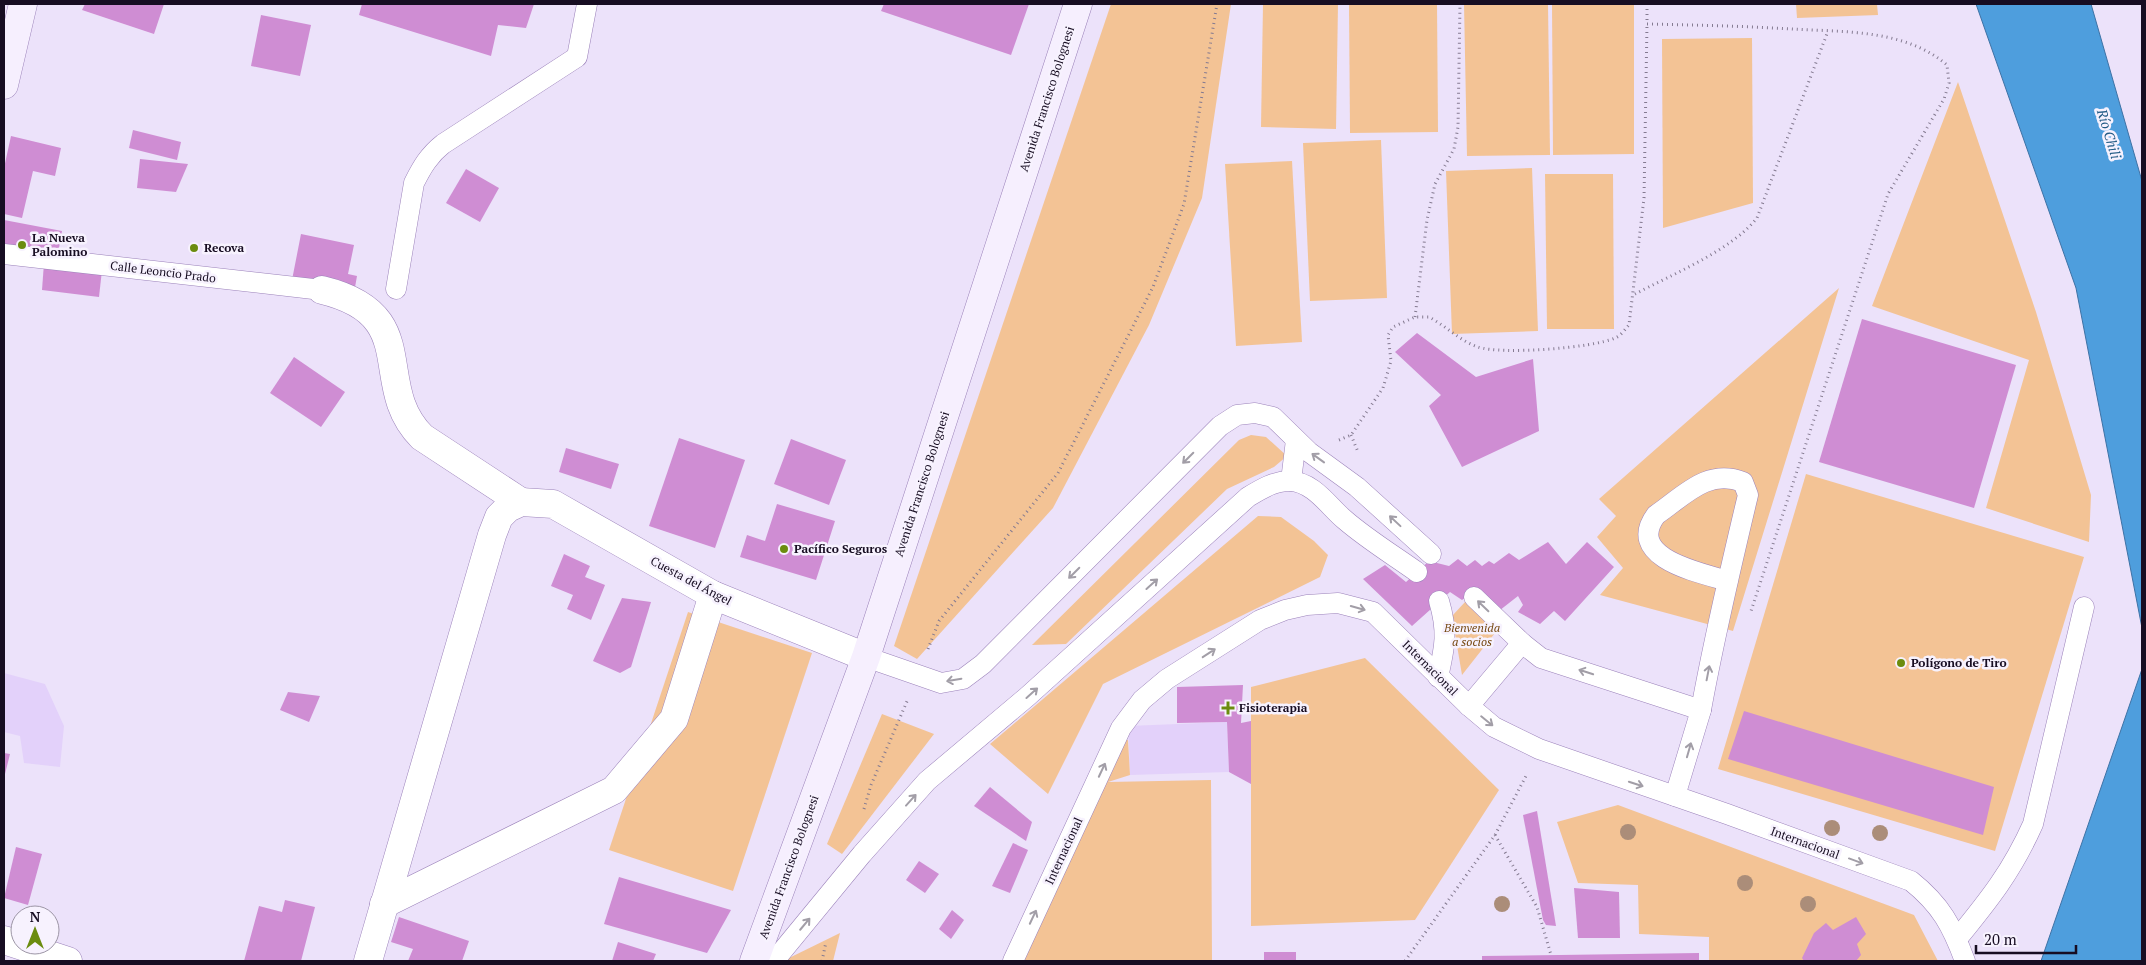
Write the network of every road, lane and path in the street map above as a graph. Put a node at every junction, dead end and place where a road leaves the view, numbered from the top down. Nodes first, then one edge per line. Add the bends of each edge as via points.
1 (587, 4) edge
2 (1078, 4) edge
3 (1217, 4) edge
4 (1460, 4) edge
5 (1647, 4) edge
6 (16, 7) edge
7 (1647, 24) junction
8 (1828, 31) junction
9 (4, 85) edge
10 (4, 254) edge
11 (396, 289) dead end
12 (322, 290) joint
13 (1634, 294) junction
14 (1415, 318) junction
15 (1303, 446) junction
16 (1291, 481) junction
17 (521, 502) junction
18 (1431, 554) dead end
19 (1417, 572) dead end
20 (1728, 581) junction
21 (713, 595) junction
22 (1474, 597) dead end
23 (1439, 601) dead end
24 (2084, 608) dead end
25 (1749, 617) dead end
26 (1522, 643) junction
27 (866, 657) junction
28 (918, 675) junction
29 (1438, 676) junction
30 (1469, 706) junction
31 (1701, 710) junction
32 (1538, 750) junction
33 (1675, 796) junction
34 (864, 812) dead end
35 (1495, 835) junction
36 (384, 904) junction
37 (829, 935) dead end
38 (4, 940) edge
39 (1957, 940) junction
40 (1551, 955) dead end
41 (68, 961) edge
42 (368, 961) edge
43 (754, 961) edge
44 (774, 961) edge
45 (822, 961) edge
46 (1013, 961) edge
47 (1405, 961) edge
48 (1965, 961) edge

1 - 11 lane via 577,57 443,144 421,167 414,183
2 - 27 street, Avenida Francisco Bolognesi
3 - 28 path via 1184,204 1153,286 1058,473 939,621
4 - 14 path via 1458,128 1454,149 1435,184 1426,220
5 - 7 path
6 - 9 street
7 - 8 path
7 - 13 path via 1644,198
8 - 13 path via 1757,218 1750,227 1706,257
8 - 25 path via 1871,34 1911,44 1934,54 1947,65 1948,83 1944,99 1888,194
10 - 12 lane, Calle Leoncio Prado
12 - 17 street via 358,303 371,311 381,325 392,351 398,396 410,425 430,442
13 - 14 path via 1629,325 1618,337 1601,344 1556,349 1486,350 1429,318
14 - 15 path via 1393,327 1388,335 1391,361 1388,375 1383,388 1351,435
15 - 16 lane
18 -> 15 lane via 1357,486
15 -> 28 lane via 1273,418 1255,412 1237,415 1220,426 983,664 963,679 941,683
16 - 19 lane via 1313,490 1345,520
44 -> 16 lane via 862,854 928,782 1248,497 1270,484
17 - 21 street, Cuesta del Ángel via 553,504
17 - 36 street via 499,517 492,535
20 - 20 lane via 1748,495 1743,482 1720,477 1706,479 1656,515 1650,523 1652,546 1660,557
31 -> 20 lane
21 - 27 street, Cuesta del Ángel
21 - 36 street via 674,719 614,790
26 -> 22 lane
23 - 29 lane via 1446,642
24 - 39 lane via 2033,824 2020,854 2001,884
26 - 30 lane
31 -> 26 lane via 1541,658
27 - 28 lane
27 - 43 street, Avenida Francisco Bolognesi
28 - 34 path via 871,785
29 - 30 lane, Internacional
46 -> 29 lane, Internacional via 1121,728 1142,700 1167,679 1260,620 1300,607 1338,602 1373,612
30 -> 32 lane, Internacional via 1494,727
33 -> 31 lane
32 -> 33 lane, Internacional
32 - 35 path
33 -> 39 lane, Internacional via 1911,881 1931,897 1946,916
35 - 40 path via 1538,907
35 - 47 path
36 - 42 street
37 - 45 path
38 - 41 street
39 - 48 lane, Internacional

